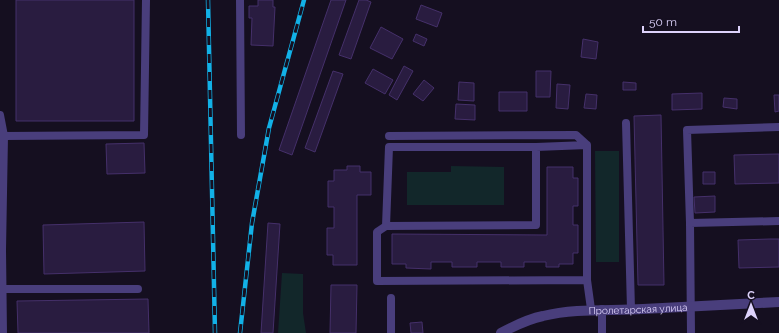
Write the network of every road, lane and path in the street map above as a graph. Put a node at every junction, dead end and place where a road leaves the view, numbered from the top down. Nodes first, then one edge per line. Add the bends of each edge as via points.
1 (146, 0) edge
2 (240, 0) edge
3 (0, 115) edge
4 (626, 123) dead end
5 (779, 127) edge
6 (241, 135) dead end
7 (4, 136) junction
8 (389, 136) dead end
9 (587, 145) junction
10 (536, 147) junction
11 (779, 221) edge
12 (690, 223) junction
13 (386, 226) junction
14 (1, 250) edge
15 (587, 280) junction
16 (138, 289) dead end
17 (2, 290) junction
18 (391, 298) dead end
19 (779, 302) edge
20 (691, 306) junction
21 (591, 309) junction
22 (602, 309) junction
23 (631, 309) junction
24 (3, 333) edge
25 (391, 333) edge
26 (501, 333) edge
27 (602, 333) edge
28 (691, 333) edge

1 - 7 lane via 144,135
2 - 6 lane
3 - 7 lane
4 - 23 lane
5 - 12 lane via 687,130
7 - 14 lane
8 - 9 lane via 576,135
9 - 10 lane
9 - 15 lane
10 - 13 lane via 388,147
10 - 13 lane via 536,225
11 - 12 lane
12 - 20 lane
13 - 15 lane via 377,232 377,281
14 - 17 lane
15 - 21 lane
16 - 17 lane
17 - 24 lane
18 - 25 lane
19 - 20 street, Пролетарская улица
20 - 23 street, Пролетарская улица
20 - 28 lane
21 - 22 street, Пролетарская улица
21 - 26 street, Пролетарская улица via 542,316
22 - 23 street, Пролетарская улица
22 - 27 lane

